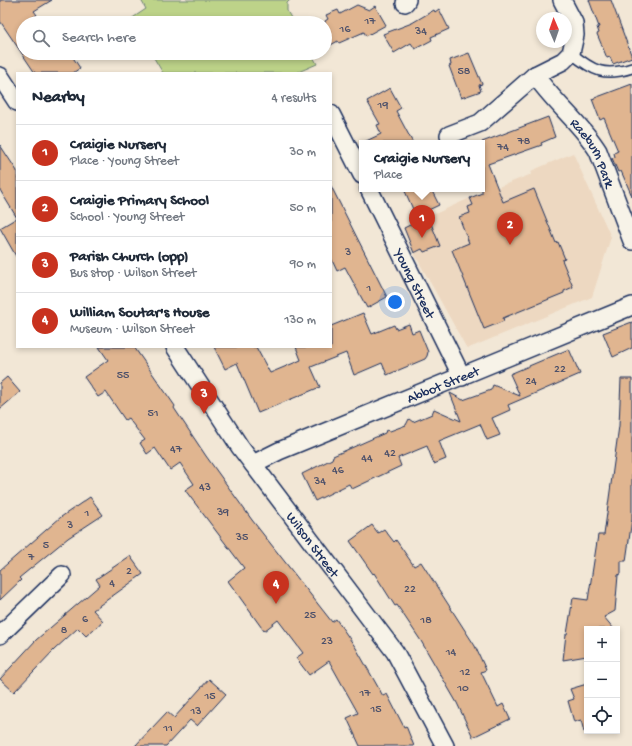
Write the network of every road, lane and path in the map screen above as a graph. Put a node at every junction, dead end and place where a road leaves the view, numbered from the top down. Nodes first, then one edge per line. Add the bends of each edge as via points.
1 (562, 0) edge
2 (571, 54) junction
3 (632, 68) edge
4 (535, 75) junction
5 (0, 76) edge
6 (16, 100) edge
7 (332, 116) edge
8 (449, 135) dead end
9 (359, 169) edge
10 (370, 192) edge
11 (632, 241) edge
12 (632, 306) edge
13 (176, 348) edge
14 (462, 377) junction
15 (253, 464) junction
16 (62, 575) dead end
17 (0, 635) edge
18 (445, 746) edge

1 - 2 street via 574,24 575,35
2 - 3 lane via 591,69 604,73
2 - 4 street
4 - 8 street via 480,123
4 - 11 street, Raeburn Park via 598,151
5 - 6 street
7 - 9 street
10 - 14 street, Young Street
12 - 14 street, Abbot Street
13 - 15 street, Wilson Street
14 - 15 street, Abbot Street via 279,451
15 - 18 street, Wilson Street via 395,652
16 - 17 street

